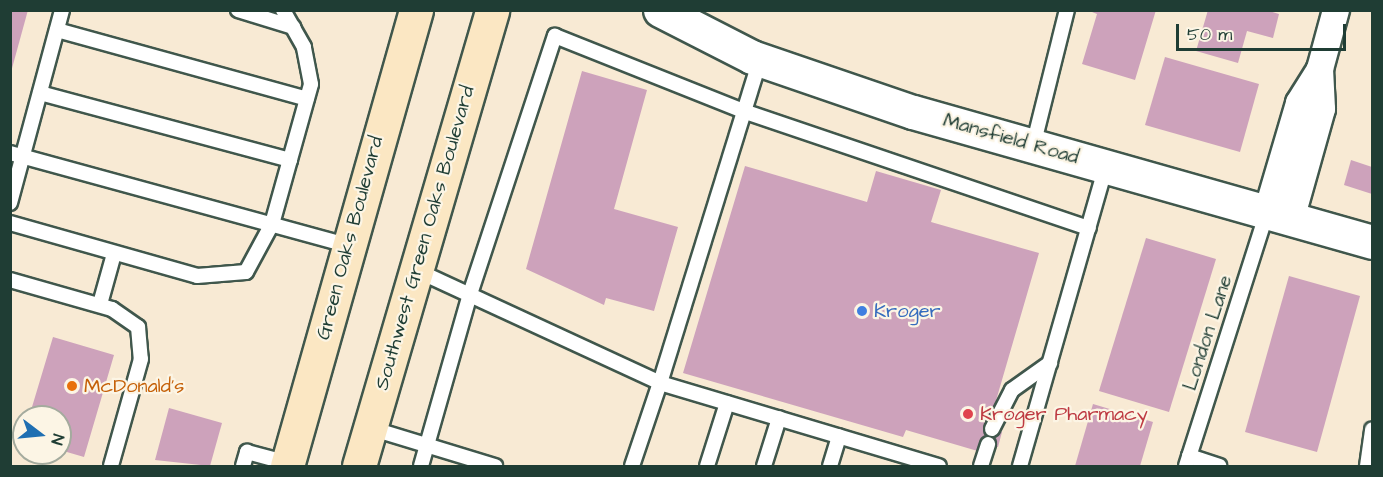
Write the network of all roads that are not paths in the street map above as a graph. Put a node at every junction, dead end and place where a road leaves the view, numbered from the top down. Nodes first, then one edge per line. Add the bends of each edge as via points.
1 (63, 10) edge
2 (238, 10) edge
3 (283, 10) edge
4 (416, 10) edge
5 (492, 10) edge
6 (660, 10) edge
7 (1067, 10) edge
8 (1336, 10) edge
9 (293, 27) junction
10 (57, 30) junction
11 (760, 60) junction
12 (40, 93) junction
13 (307, 99) junction
14 (743, 111) junction
15 (1034, 146) junction
16 (17, 155) edge
17 (290, 160) junction
18 (1106, 166) junction
19 (10, 203) edge
20 (1279, 215) junction
21 (10, 223) edge
22 (272, 224) junction
23 (1089, 228) junction
24 (1372, 242) edge
25 (347, 245) junction
26 (114, 254) junction
27 (416, 270) junction
28 (10, 280) edge
29 (470, 294) junction
30 (100, 304) junction
31 (1050, 363) junction
32 (660, 383) junction
33 (727, 403) junction
34 (779, 418) junction
35 (370, 428) junction
36 (992, 429) dead end
37 (1372, 429) edge
38 (839, 436) junction
39 (988, 444) dead end
40 (426, 446) junction
41 (898, 460) edge
42 (1187, 461) edge
43 (287, 465) edge
44 (111, 466) edge
45 (243, 466) edge
46 (359, 466) edge
47 (421, 466) edge
48 (495, 466) edge
49 (632, 466) edge
50 (707, 466) edge
51 (764, 466) edge
52 (830, 466) edge
53 (939, 466) edge
54 (981, 466) edge
55 (1020, 466) edge
56 (1219, 466) edge
57 (1367, 466) edge

1 - 10 lane
2 - 9 lane
3 - 9 lane
4 - 25 main road, Green Oaks Boulevard
5 - 27 main road, Southwest Green Oaks Boulevard
6 - 11 street, Mansfield Road
7 - 15 lane
8 - 20 street via 1320,69 1322,110
9 - 13 lane via 312,74
10 - 12 lane
10 - 13 lane
11 - 14 lane
11 - 15 street, Mansfield Road
12 - 16 lane
12 - 17 lane
13 - 17 lane
14 - 23 lane
14 - 29 lane via 555,36
14 - 32 lane
15 - 18 street, Mansfield Road
16 - 19 lane
16 - 22 lane
17 - 22 lane
18 - 20 street, Mansfield Road
18 - 23 lane
20 - 24 street, Mansfield Road
20 - 42 lane, London Lane
21 - 26 lane
22 - 25 lane
22 - 26 lane via 254,264 237,276 197,276
23 - 31 lane
25 - 43 main road, Green Oaks Boulevard
26 - 30 lane
27 - 29 lane
27 - 35 main road, Southwest Green Oaks Boulevard
28 - 30 lane
29 - 32 lane
29 - 40 lane
30 - 44 lane via 132,318 143,340
31 - 36 lane via 1012,390
31 - 55 lane
32 - 33 lane
32 - 49 lane
33 - 34 lane
33 - 50 lane
34 - 38 lane
34 - 51 lane
35 - 40 lane
35 - 46 main road, Southwest Green Oaks Boulevard
37 - 57 lane
38 - 41 lane
38 - 52 lane
39 - 54 lane
40 - 47 lane
40 - 48 lane
41 - 53 lane
42 - 56 lane
43 - 45 lane via 247,452

